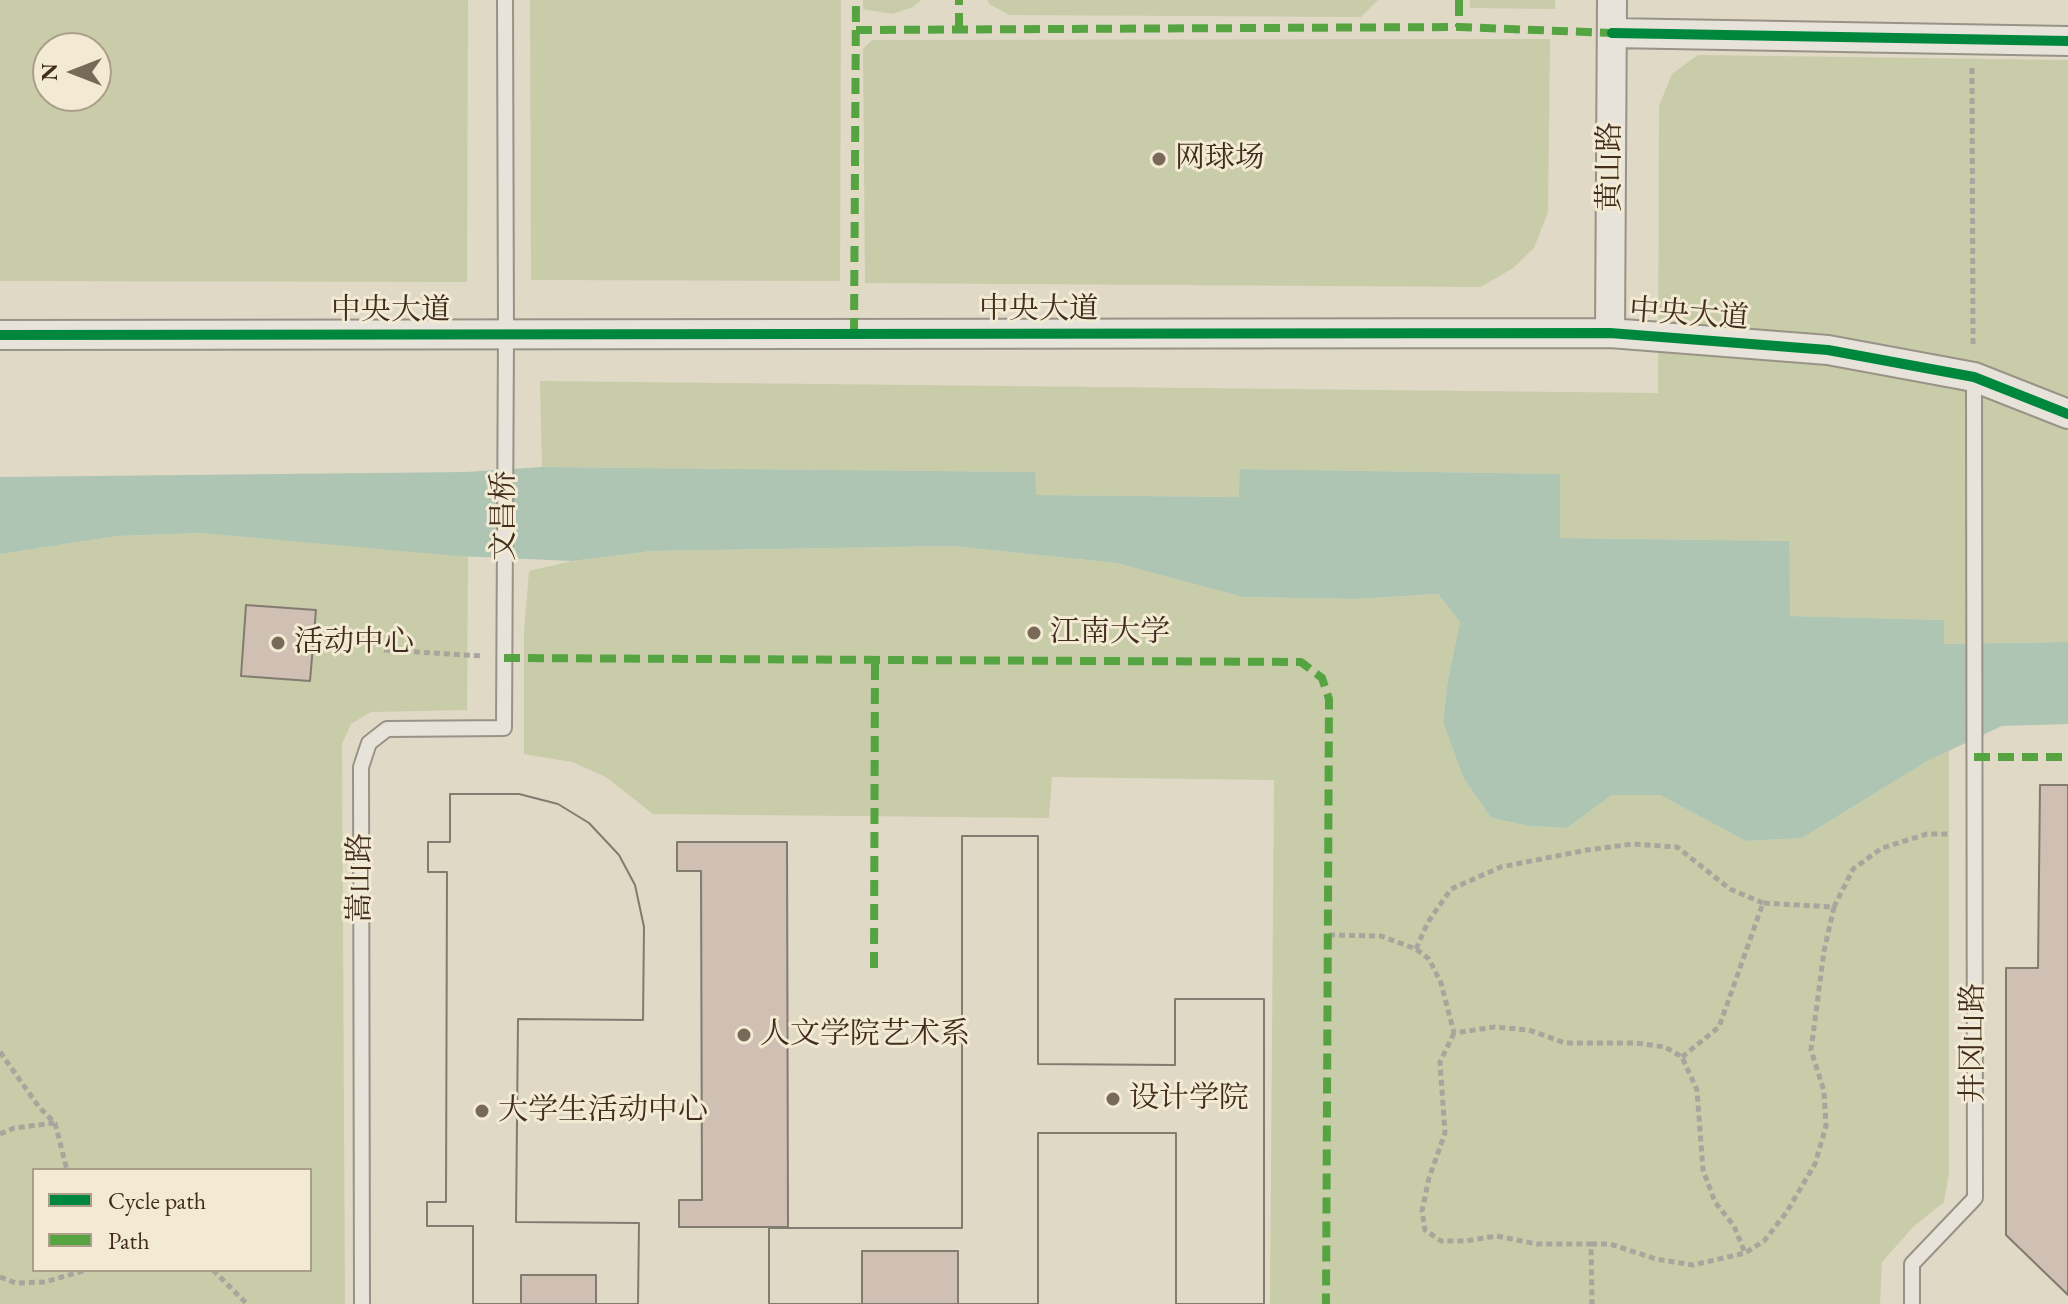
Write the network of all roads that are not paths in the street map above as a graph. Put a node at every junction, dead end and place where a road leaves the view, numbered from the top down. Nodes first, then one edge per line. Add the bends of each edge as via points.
1 (505, 0) edge
2 (1612, 0) edge
3 (1612, 33) junction
4 (2068, 41) edge
5 (1610, 333) junction
6 (0, 335) edge
7 (506, 335) junction
8 (1974, 377) junction
9 (2068, 414) edge
10 (505, 579) joint
11 (362, 1304) edge
12 (1912, 1304) edge

1 - 7 lane, 文昌桥
2 - 3 street, 黄山路
3 - 4 street
3 - 5 street, 黄山路
5 - 7 street, 中央大道
5 - 8 street, 中央大道 via 1828,350
6 - 7 street, 中央大道
7 - 10 lane, 文昌桥
8 - 9 street, 中央大道
8 - 12 lane, 井冈山路 via 1975,1198 1912,1264
10 - 11 lane, 嵩山路 via 504,728 387,729 369,743 361,767

